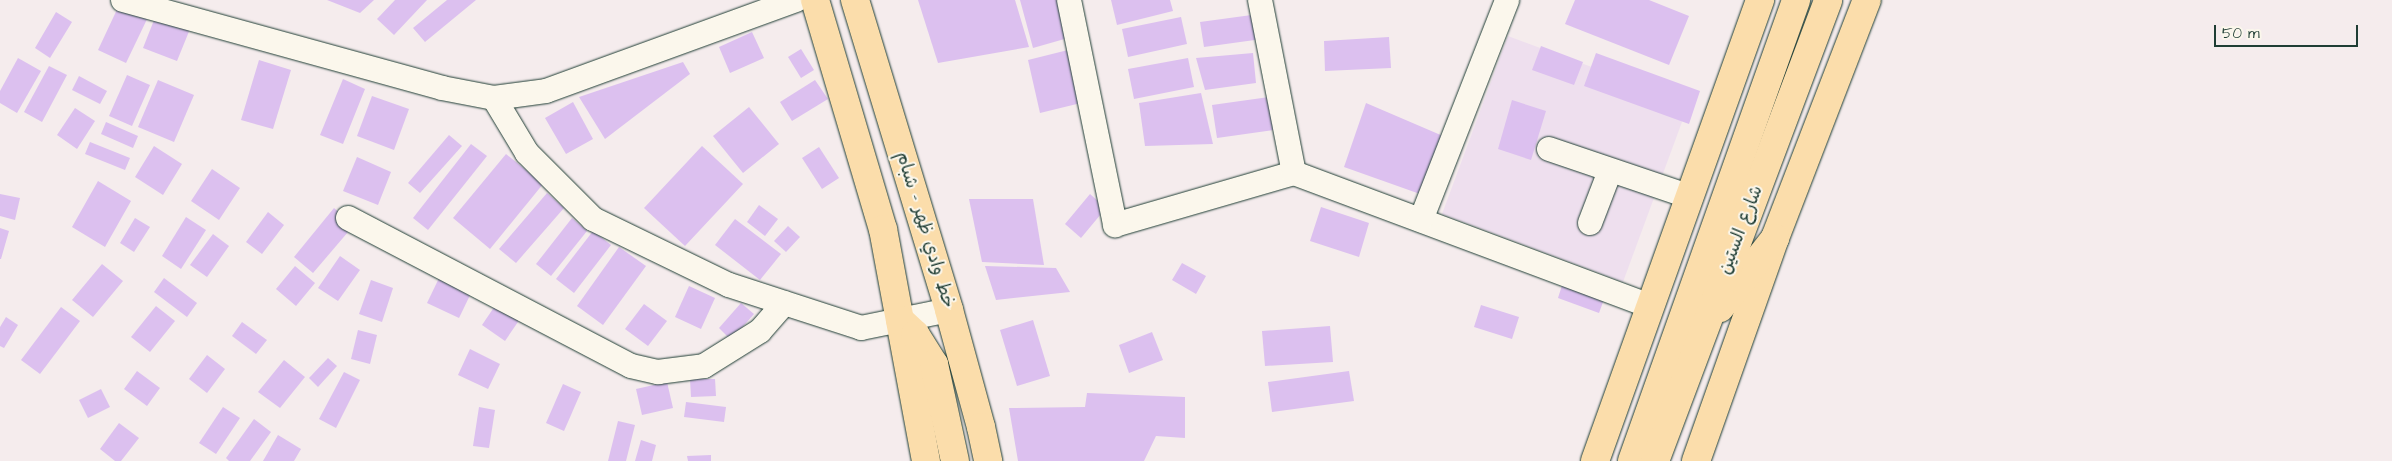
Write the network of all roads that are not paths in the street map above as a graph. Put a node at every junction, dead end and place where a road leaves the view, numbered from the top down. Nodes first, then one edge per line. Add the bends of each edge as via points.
1 (123, 0) edge
2 (796, 0) edge
3 (816, 0) edge
4 (855, 0) edge
5 (1069, 0) edge
6 (1260, 0) edge
7 (1507, 0) edge
8 (1760, 0) edge
9 (1796, 0) edge
10 (1828, 0) edge
11 (1867, 0) edge
12 (172, 6) edge
13 (494, 98) junction
14 (1549, 149) dead end
15 (1610, 171) junction
16 (1294, 173) junction
17 (1691, 197) junction
18 (348, 218) dead end
19 (1421, 220) junction
20 (1590, 223) dead end
21 (1775, 238) junction
22 (784, 303) junction
23 (1650, 306) junction
24 (949, 310) junction
25 (900, 320) junction
26 (1704, 328) junction
27 (1699, 459) edge
28 (926, 461) edge
29 (955, 461) edge
30 (975, 461) edge
31 (988, 461) edge
32 (1594, 461) edge
33 (1632, 461) edge
34 (1655, 461) edge

1 - 12 street
2 - 13 street via 546,91
3 - 25 main road via 883,229
4 - 24 main road, خط وادي ظهر - شبام
5 - 16 street via 1116,225
6 - 16 street
7 - 19 street
8 - 17 main road
9 - 33 main road, شارع الستين
10 - 26 main road, شارع الستين
11 - 21 main road, شارع الستين
12 - 13 street via 442,88
13 - 22 street via 528,153 593,219 729,285
14 - 15 street
15 - 17 street
15 - 20 street
16 - 19 street
17 - 23 main road
18 - 22 street via 632,366 658,372 704,366 760,331
19 - 23 street
21 - 26 main road
21 - 27 main road, شارع الستين
22 - 25 street via 861,328
23 - 32 main road
24 - 25 street
24 - 30 main road via 947,353
24 - 31 main road, خط وادي ظهر - شبام
25 - 28 main road
25 - 29 main road via 914,334 934,364
26 - 34 main road, شارع الستين

